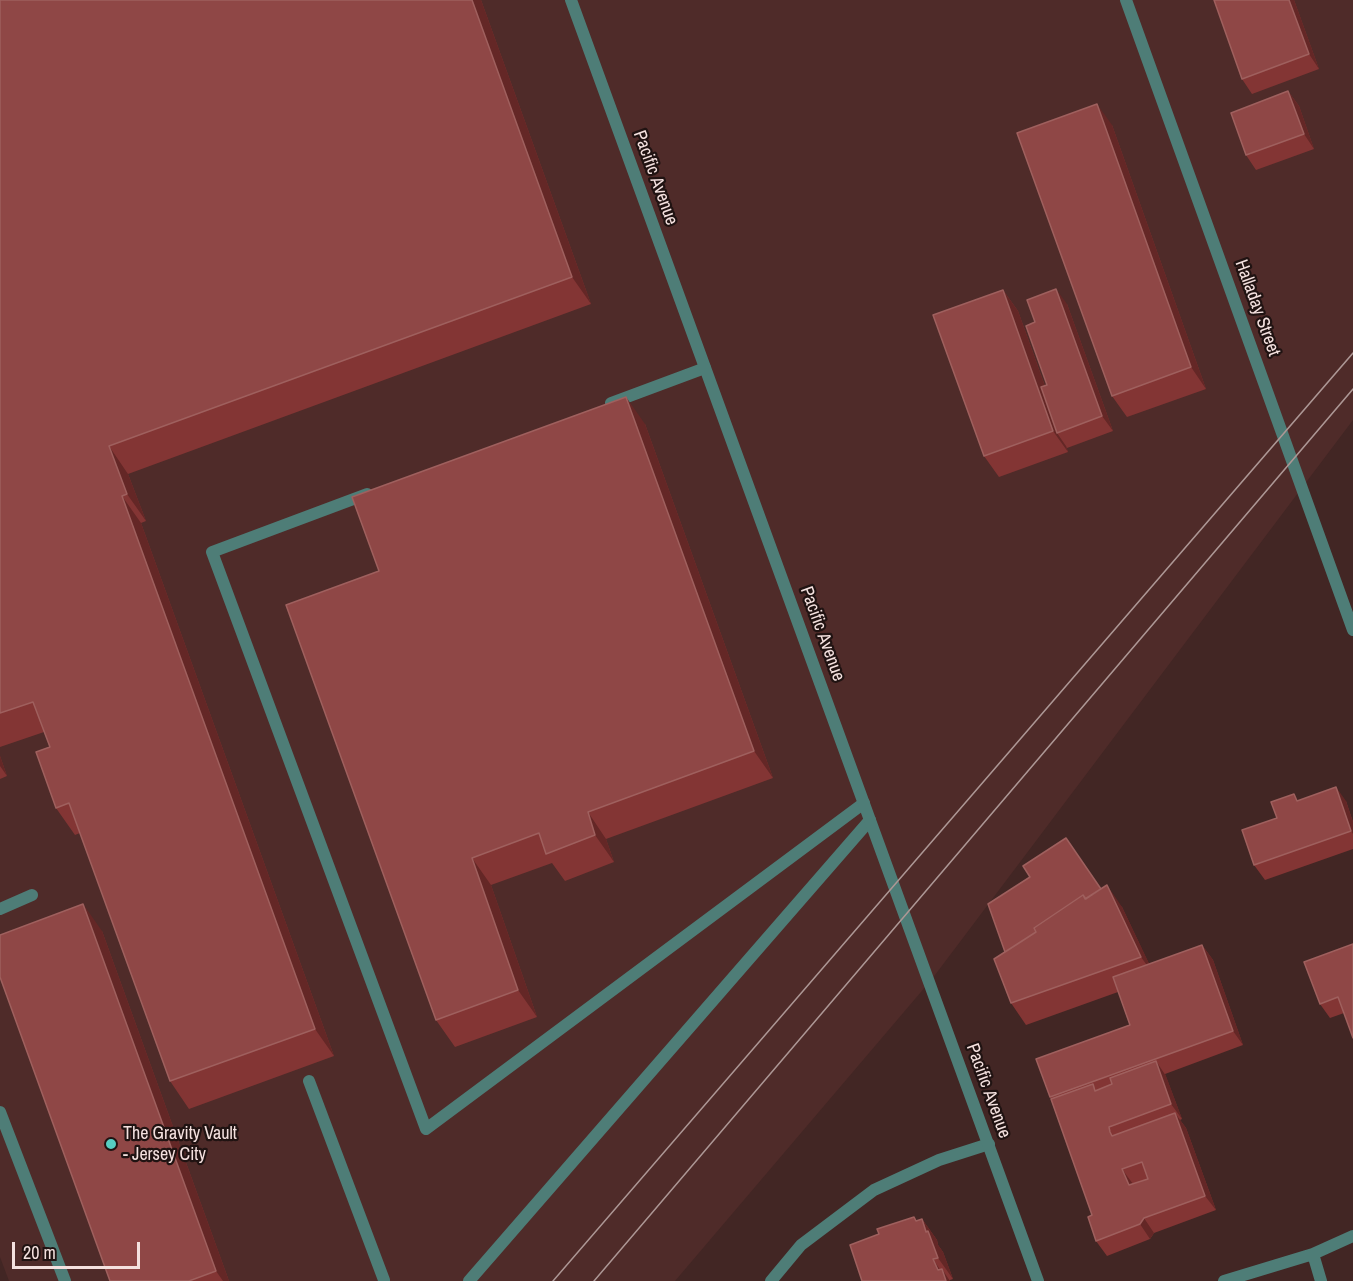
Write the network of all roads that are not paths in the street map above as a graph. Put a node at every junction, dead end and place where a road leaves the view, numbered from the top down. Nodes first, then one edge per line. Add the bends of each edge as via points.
1 (572, 0) edge
2 (1126, 0) edge
3 (705, 368) junction
4 (602, 406) edge
5 (379, 490) edge
6 (1353, 630) edge
7 (864, 803) junction
8 (870, 820) junction
9 (32, 895) dead end
10 (0, 909) edge
11 (309, 1081) dead end
12 (0, 1112) edge
13 (988, 1144) junction
14 (1353, 1236) edge
15 (1313, 1254) junction
16 (383, 1280) edge
17 (65, 1281) edge
18 (398, 1281) edge
19 (469, 1281) edge
20 (771, 1281) edge
21 (1038, 1281) edge
22 (1224, 1281) edge
23 (1321, 1281) edge

1 - 3 street, Pacific Avenue
2 - 6 street, Halladay Street
3 - 4 street
3 - 7 street, Pacific Avenue
5 - 7 street via 212,552 426,1129
7 - 8 street, Pacific Avenue
8 - 13 street, Pacific Avenue
8 - 19 street
9 - 10 street
11 - 16 street
12 - 17 street
13 - 20 street via 939,1160 874,1190 801,1245
13 - 21 street, Pacific Avenue
14 - 15 street
15 - 22 street
15 - 23 street
16 - 18 street

